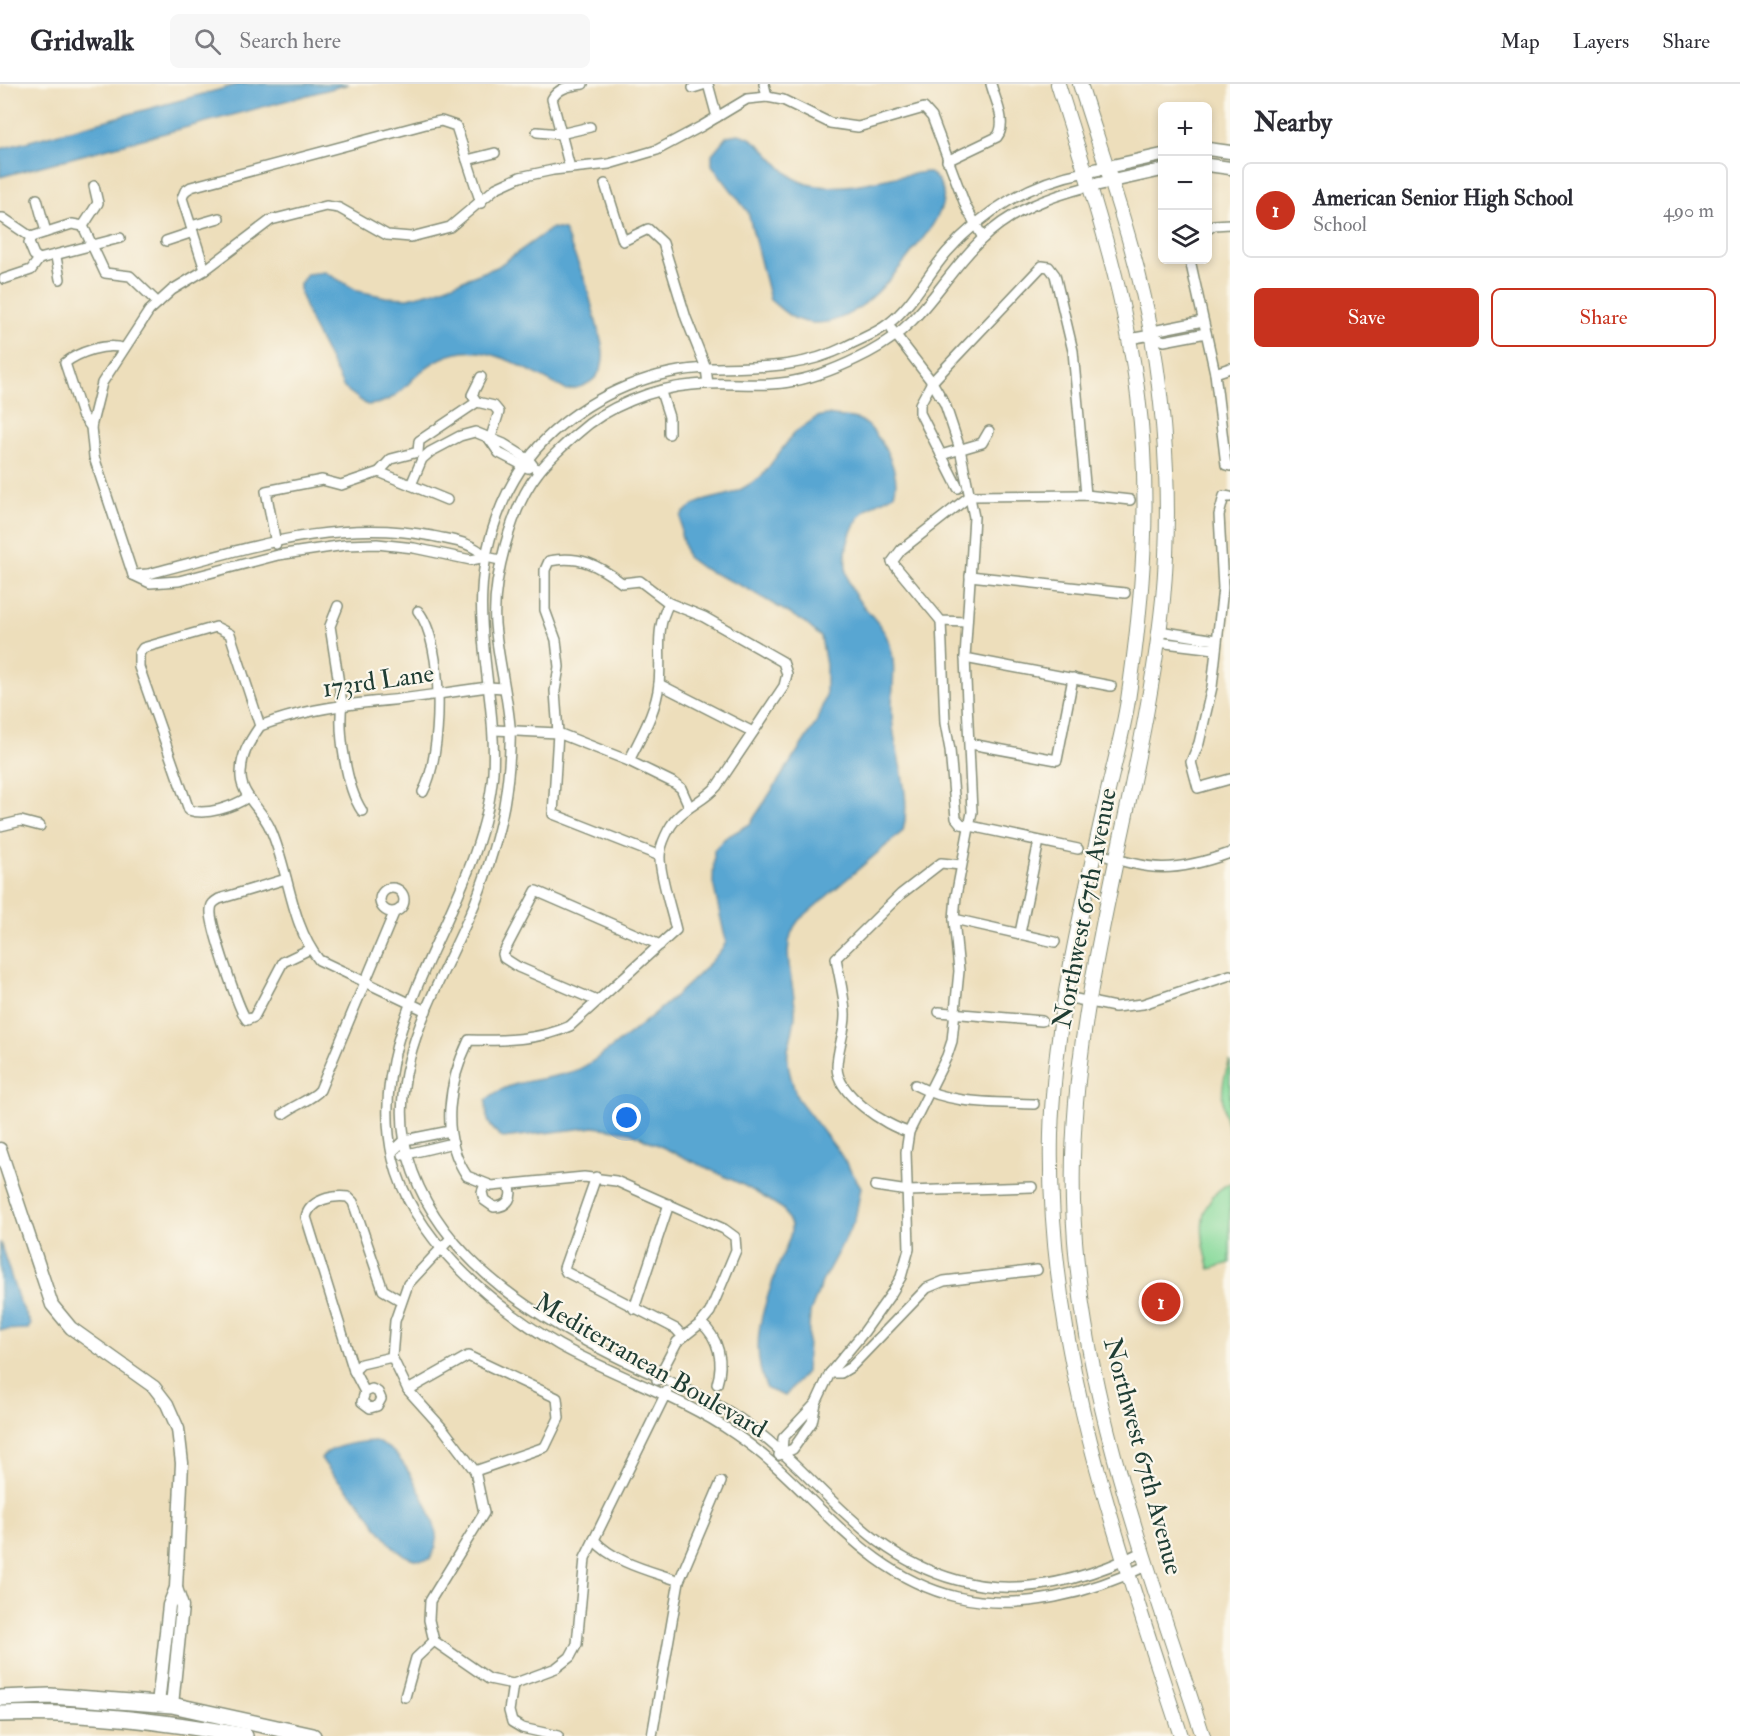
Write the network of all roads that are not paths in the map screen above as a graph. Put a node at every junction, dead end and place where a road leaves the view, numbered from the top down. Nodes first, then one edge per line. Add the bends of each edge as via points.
1 (583, 84) edge
2 (707, 84) edge
3 (764, 84) edge
4 (991, 84) edge
5 (1058, 84) edge
6 (1080, 84) edge
7 (693, 88) dead end
8 (767, 97) junction
9 (717, 117) junction
10 (590, 127) dead end
11 (537, 132) dead end
12 (560, 134) junction
13 (1212, 150) edge
14 (1230, 152) edge
15 (495, 153) dead end
16 (1158, 155) edge
17 (467, 160) junction
18 (947, 161) junction
19 (1212, 166) edge
20 (1106, 167) junction
21 (570, 168) junction
22 (1230, 168) edge
23 (1158, 171) edge
24 (1085, 172) junction
25 (1111, 182) junction
26 (605, 184) dead end
27 (94, 186) dead end
28 (1037, 186) junction
29 (1090, 186) junction
30 (37, 199) dead end
31 (1042, 200) junction
32 (482, 202) junction
33 (0, 218) edge
34 (219, 218) dead end
35 (976, 224) junction
36 (1230, 224) edge
37 (83, 226) junction
38 (1212, 226) edge
39 (192, 230) junction
40 (46, 232) junction
41 (32, 237) junction
42 (120, 238) dead end
43 (983, 238) junction
44 (166, 241) dead end
45 (93, 247) junction
46 (56, 257) junction
47 (39, 259) junction
48 (1191, 264) edge
49 (205, 270) junction
50 (4, 279) dead end
51 (60, 279) dead end
52 (158, 303) junction
53 (1203, 321) junction
54 (888, 324) junction
55 (1206, 333) junction
56 (896, 335) junction
57 (1151, 335) junction
58 (1129, 339) junction
59 (123, 348) junction
60 (706, 368) junction
61 (1230, 368) edge
62 (1215, 373) junction
63 (481, 376) dead end
64 (932, 382) junction
65 (708, 384) junction
66 (661, 392) junction
67 (477, 402) junction
68 (91, 427) junction
69 (989, 431) dead end
70 (669, 434) dead end
71 (490, 440) junction
72 (960, 449) junction
73 (422, 454) junction
74 (941, 455) junction
75 (525, 462) junction
76 (1228, 466) edge
77 (379, 472) junction
78 (538, 472) junction
79 (411, 485) junction
80 (958, 488) dead end
81 (1086, 495) junction
82 (970, 496) junction
83 (1230, 497) edge
84 (447, 500) dead end
85 (1130, 500) dead end
86 (275, 540) junction
87 (278, 555) junction
88 (486, 556) junction
89 (500, 560) junction
90 (133, 575) junction
91 (970, 576) junction
92 (1125, 593) dead end
93 (669, 603) junction
94 (338, 606) dead end
95 (418, 611) dead end
96 (941, 621) junction
97 (966, 622) junction
98 (1136, 634) junction
99 (1158, 636) junction
100 (1190, 636) junction
101 (1216, 644) junction
102 (1188, 646) junction
103 (965, 658) junction
104 (1073, 678) junction
105 (659, 684) junction
106 (1111, 686) dead end
107 (488, 687) junction
108 (504, 688) junction
109 (438, 693) junction
110 (342, 703) junction
111 (260, 726) junction
112 (510, 729) junction
113 (494, 730) junction
114 (753, 732) junction
115 (558, 733) junction
116 (971, 744) junction
117 (628, 761) junction
118 (1230, 779) edge
119 (423, 792) dead end
120 (248, 797) junction
121 (689, 806) junction
122 (362, 811) dead end
123 (971, 825) junction
124 (0, 826) edge
125 (40, 826) dead end
126 (1039, 841) junction
127 (1078, 849) dead end
128 (1095, 852) junction
129 (1230, 853) edge
130 (660, 856) junction
131 (1116, 860) junction
132 (961, 865) junction
133 (286, 879) junction
134 (394, 913) dead end
135 (954, 919) junction
136 (1020, 933) junction
137 (1055, 942) dead end
138 (660, 945) junction
139 (310, 949) junction
140 (1230, 975) edge
141 (364, 982) junction
142 (1066, 997) junction
143 (597, 1001) junction
144 (1088, 1001) junction
145 (410, 1003) junction
146 (426, 1011) junction
147 (939, 1012) dead end
148 (955, 1014) junction
149 (1042, 1021) dead end
150 (915, 1085) dead end
151 (929, 1092) junction
152 (1034, 1104) dead end
153 (284, 1114) dead end
154 (450, 1131) junction
155 (909, 1132) junction
156 (405, 1140) junction
157 (453, 1143) junction
158 (0, 1149) edge
159 (392, 1152) junction
160 (407, 1155) junction
161 (596, 1177) junction
162 (485, 1184) junction
163 (508, 1184) junction
164 (875, 1186) dead end
165 (1032, 1186) dead end
166 (908, 1191) junction
167 (669, 1204) junction
168 (450, 1239) junction
169 (441, 1249) junction
170 (1037, 1270) dead end
171 (400, 1300) junction
172 (634, 1309) junction
173 (701, 1323) junction
174 (683, 1337) junction
175 (392, 1357) junction
176 (354, 1371) junction
177 (830, 1373) junction
178 (658, 1376) junction
179 (671, 1382) junction
180 (717, 1384) dead end
181 (653, 1388) junction
182 (408, 1390) junction
183 (365, 1392) dead end
184 (665, 1394) junction
185 (816, 1403) junction
186 (782, 1452) junction
187 (773, 1463) junction
188 (475, 1471) junction
189 (721, 1482) dead end
190 (594, 1540) junction
191 (1146, 1558) junction
192 (1125, 1568) junction
193 (679, 1581) junction
194 (434, 1641) junction
195 (513, 1684) junction
196 (405, 1697) dead end
197 (0, 1698) edge
198 (165, 1705) junction
199 (188, 1708) junction
200 (0, 1714) edge
201 (137, 1719) junction
202 (156, 1721) junction
203 (245, 1736) edge
204 (313, 1736) edge
205 (558, 1736) edge
206 (652, 1736) edge
207 (1181, 1736) edge
208 (1203, 1736) edge

1 - 12 street via 567,86 552,99
2 - 7 street
2 - 9 street
3 - 8 street
4 - 18 street via 1003,125 997,137
5 - 24 main road, Northwest 67th Avenue
6 - 20 main road, Northwest 67th Avenue
8 - 9 street via 747,99
8 - 18 street via 798,106 830,123 858,127 924,108 932,117
9 - 21 street via 657,150 609,164
10 - 12 street
11 - 12 street
12 - 21 street
13 - 14 street
15 - 17 street
16 - 20 street, Mediterranean Boulevard
17 - 32 street
17 - 39 street via 456,126 441,120 191,187 182,198
18 - 35 street
19 - 22 street
20 - 24 street, Mediterranean Boulevard
20 - 25 main road, Northwest 67th Avenue
21 - 32 street via 520,177 496,188
23 - 25 street, Mediterranean Boulevard
24 - 28 street, Mediterranean Boulevard
24 - 29 main road, Northwest 67th Avenue
25 - 29 street, Mediterranean Boulevard
25 - 57 main road, Northwest 67th Avenue
26 - 60 street via 623,241 648,229 663,243
27 - 37 street via 98,203
28 - 31 street
28 - 35 street, Mediterranean Boulevard
29 - 31 street, Mediterranean Boulevard
29 - 58 main road, Northwest 67th Avenue
30 - 40 street
31 - 43 street, Mediterranean Boulevard
32 - 49 street via 450,227 411,237 387,235 339,208 292,214 270,220
33 - 41 street
34 - 39 street
35 - 43 street
35 - 54 street, Mediterranean Boulevard
36 - 38 street
37 - 40 street via 72,224
37 - 45 street
39 - 44 street
39 - 49 street
40 - 41 street
41 - 47 street via 29,243
42 - 45 street
43 - 56 street, Mediterranean Boulevard via 933,300
45 - 46 street
45 - 52 street via 105,273 130,276
46 - 47 street
46 - 51 street
47 - 50 street via 31,270
48 - 53 street
49 - 52 street
52 - 59 street
53 - 55 street
53 - 57 street via 1158,330
54 - 56 street
54 - 60 street, Mediterranean Boulevard via 840,350 805,362 780,367
55 - 57 street via 1164,341
55 - 62 street
56 - 64 street
56 - 65 street, Mediterranean Boulevard via 848,364 791,382
57 - 58 street
57 - 99 main road, Northwest 67th Avenue via 1160,395 1166,508
58 - 98 main road, Northwest 67th Avenue via 1139,397 1145,507 1142,592
59 - 68 street via 102,383
59 - 68 street via 113,345 74,356 65,363 82,414
60 - 65 street
60 - 75 street, Mediterranean Boulevard via 660,375 618,389 552,433
61 - 62 street
62 - 76 street
63 - 67 street via 472,392
64 - 72 street via 945,404
64 - 74 street via 920,404 920,413
64 - 81 street via 1032,273 1042,266 1049,267 1060,288 1073,351
65 - 66 street, Mediterranean Boulevard
66 - 70 street via 669,417
66 - 78 street, Mediterranean Boulevard via 599,417
67 - 71 street via 494,406 499,412
67 - 73 street via 419,441
68 - 90 street via 94,457
69 - 72 street via 982,443
71 - 73 street via 472,433
71 - 75 street via 504,444
72 - 74 street
72 - 82 street
73 - 77 street via 391,459
73 - 79 street
74 - 80 street
75 - 78 street
75 - 88 street, Mediterranean Boulevard via 497,516
77 - 79 street
77 - 86 street via 341,485 322,480 266,491
78 - 89 street, Mediterranean Boulevard
79 - 84 street
81 - 82 street
81 - 85 street
82 - 91 street via 974,517
82 - 96 street via 901,550 892,562
83 - 101 street via 1224,496 1219,515 1223,588
86 - 87 street
86 - 88 street via 312,533 380,530 474,545
86 - 90 street
87 - 88 street via 377,544 471,560
87 - 90 street via 179,581 150,583
88 - 89 street
88 - 107 street, Mediterranean Boulevard via 481,616
89 - 108 street, Mediterranean Boulevard via 495,624
91 - 92 street
91 - 97 street
93 - 105 street via 660,620
93 - 114 street via 704,617 783,662 787,674 784,686
93 - 115 street via 640,581 622,583 593,562 549,561 545,570 545,610 556,640 559,667 555,691
94 - 110 street via 330,626
95 - 109 street via 430,638
96 - 97 street
96 - 123 street via 953,807 961,824
97 - 103 street
98 - 99 main road
98 - 128 main road, Northwest 67th Avenue via 1127,704
99 - 100 street
99 - 102 street
99 - 131 main road, Northwest 67th Avenue
100 - 101 street
100 - 102 street
101 - 102 street
101 - 118 street via 1212,687 1191,762 1198,788
103 - 104 street
103 - 116 street
104 - 106 street
104 - 116 street via 1058,760
105 - 114 street
105 - 117 street via 654,709
107 - 108 street, 173rd Lane
107 - 109 street, 173rd Lane
107 - 113 street, Mediterranean Boulevard
108 - 112 street, Mediterranean Boulevard
109 - 110 street, 173rd Lane
109 - 119 street via 438,742
110 - 111 street, 173rd Lane
110 - 122 street via 340,716 349,781 353,798
111 - 120 street via 241,762 241,780
111 - 120 street via 230,634 224,629 216,627 143,648 139,654 139,667 189,810 199,814
112 - 113 street
112 - 115 street
112 - 146 street, Mediterranean Boulevard via 505,801 491,856 476,900
113 - 145 street, Mediterranean Boulevard via 488,810 474,861
114 - 121 street via 706,799
115 - 117 street
115 - 130 street via 553,814
116 - 123 street
117 - 121 street via 681,788
120 - 133 street via 268,823
121 - 130 street via 675,820
123 - 126 street
123 - 132 street
124 - 125 street via 21,820
126 - 127 street
126 - 136 street
128 - 131 street
128 - 142 main road, Northwest 67th Avenue
129 - 131 street via 1192,866 1141,868
130 - 138 street via 676,930
131 - 144 main road, Northwest 67th Avenue
132 - 135 street
132 - 155 street via 941,863 901,894 836,958 845,1015 838,1077 876,1117
133 - 139 street
133 - 139 street via 212,904 210,912 218,942 247,1020 254,1017 283,962
134 - 141 street
135 - 136 street
135 - 148 street via 959,954
136 - 137 street
138 - 143 street
138 - 143 street via 536,891 503,954 506,961
139 - 141 street via 319,960
140 - 144 street via 1143,1004 1115,1007
141 - 145 street
141 - 153 street via 320,1090
142 - 144 street
142 - 192 main road, Northwest 67th Avenue via 1051,1136 1051,1204 1061,1306 1078,1400
143 - 154 street via 559,1031 503,1041 469,1040 451,1089
144 - 191 main road, Northwest 67th Avenue via 1075,1097 1073,1160 1073,1205 1085,1327 1098,1396
145 - 146 street
145 - 159 street, Mediterranean Boulevard via 396,1042 390,1078 386,1113
146 - 156 street, Mediterranean Boulevard via 405,1067 400,1098
147 - 148 street
148 - 149 street
148 - 151 street via 947,1056
150 - 151 street
151 - 152 street via 954,1100
151 - 155 street
154 - 156 street
154 - 157 street
155 - 166 street
156 - 159 street
156 - 160 street, Mediterranean Boulevard
157 - 160 street
157 - 162 street via 467,1176
158 - 198 street via 52,1305 71,1328 154,1387 178,1429 182,1463 176,1588 182,1606
159 - 160 street
159 - 169 street, Mediterranean Boulevard via 397,1173 419,1219
160 - 168 street, Mediterranean Boulevard via 424,1199
161 - 163 street
161 - 167 street via 616,1181
161 - 172 street via 564,1268
162 - 163 street
162 - 163 street via 484,1200 494,1208 509,1200
164 - 166 street
165 - 166 street
166 - 177 street via 909,1249 901,1277
167 - 172 street
167 - 173 street via 724,1229 737,1241 710,1312
168 - 169 street
168 - 178 street, Mediterranean Boulevard via 486,1273 569,1334
169 - 171 street via 408,1284
169 - 181 street, Mediterranean Boulevard via 499,1304 559,1344
170 - 177 street via 935,1284 851,1367 841,1373
171 - 175 street
171 - 176 street via 383,1290 348,1197 337,1196 308,1210 306,1217
172 - 174 street via 676,1329
173 - 174 street
173 - 180 street via 718,1345
174 - 178 street
175 - 176 street via 361,1364
175 - 182 street
176 - 183 street
177 - 185 street
178 - 179 street, Mediterranean Boulevard
178 - 181 street
179 - 184 street
179 - 186 street, Mediterranean Boulevard via 718,1404
181 - 184 street, Mediterranean Boulevard
182 - 188 street
182 - 188 street via 468,1356 557,1398 559,1418 545,1447
184 - 187 street, Mediterranean Boulevard via 733,1432
184 - 190 street
185 - 186 street via 783,1438
185 - 186 street via 812,1422 793,1449
186 - 187 street
186 - 192 street, Mediterranean Boulevard via 888,1551 946,1577 986,1588 1014,1588
187 - 192 street, Mediterranean Boulevard via 844,1534 879,1562 954,1596 1022,1602 1071,1592
188 - 194 street via 484,1513 430,1601
189 - 193 street
190 - 193 street via 601,1548 635,1566
190 - 195 street via 585,1558 577,1644 570,1657 556,1668
191 - 192 street, Mediterranean Boulevard
191 - 192 street, Mediterranean Boulevard
191 - 208 main road, Northwest 67th Avenue
192 - 207 main road, Northwest 67th Avenue
193 - 206 street
194 - 195 street via 489,1679
194 - 196 street via 416,1658
195 - 205 street via 509,1711 512,1722
197 - 198 main road via 50,1696
198 - 199 main road
198 - 201 main road
199 - 202 main road
199 - 204 main road
200 - 201 main road via 51,1712
201 - 202 main road
202 - 203 main road

